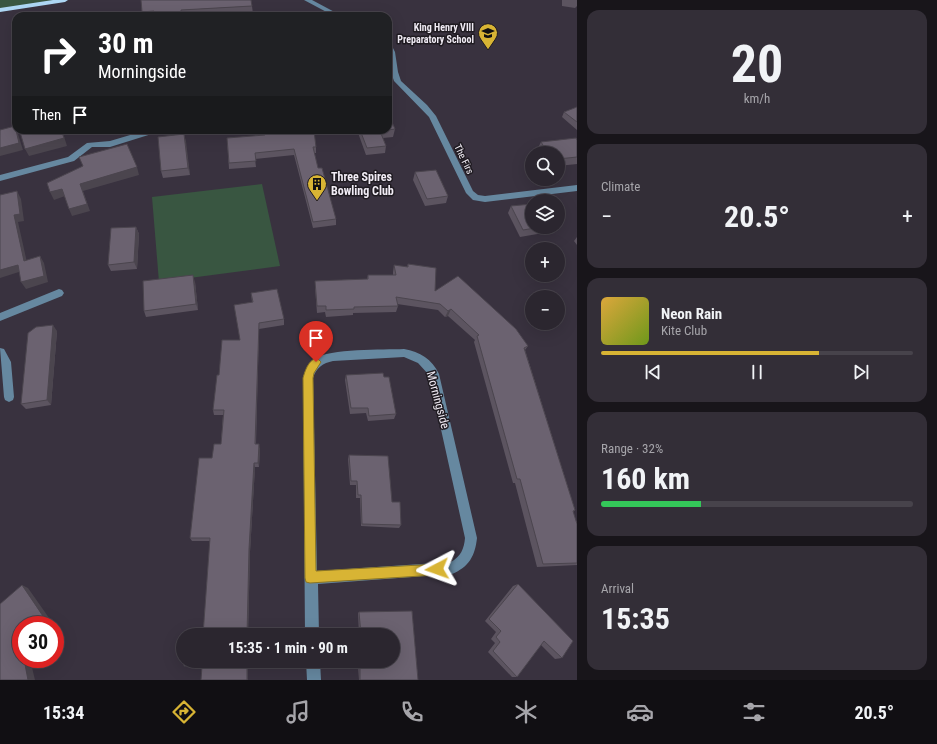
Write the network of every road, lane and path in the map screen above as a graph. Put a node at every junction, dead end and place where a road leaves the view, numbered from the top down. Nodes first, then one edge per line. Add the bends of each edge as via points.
1 (65, 0) edge
2 (307, 0) edge
3 (0, 10) edge
4 (330, 12) edge
5 (392, 50) edge
6 (142, 134) edge
7 (0, 178) edge
8 (577, 188) edge
9 (59, 293) dead end
10 (0, 317) edge
11 (0, 352) edge
12 (9, 397) dead end
13 (310, 578) junction
14 (312, 628) edge
15 (313, 668) edge
16 (314, 680) edge

1 - 3 main road
2 - 4 street
5 - 8 street, The Firs via 397,79 432,116 473,196 485,199
6 - 7 street via 110,144 90,145 71,159
9 - 10 street
11 - 12 street via 6,362
13 - 13 street, Morningside via 309,372 316,362 333,356 404,353 413,355 429,365 434,374 471,538 467,557 461,564 452,568
13 - 14 street, Morningside
15 - 16 street

